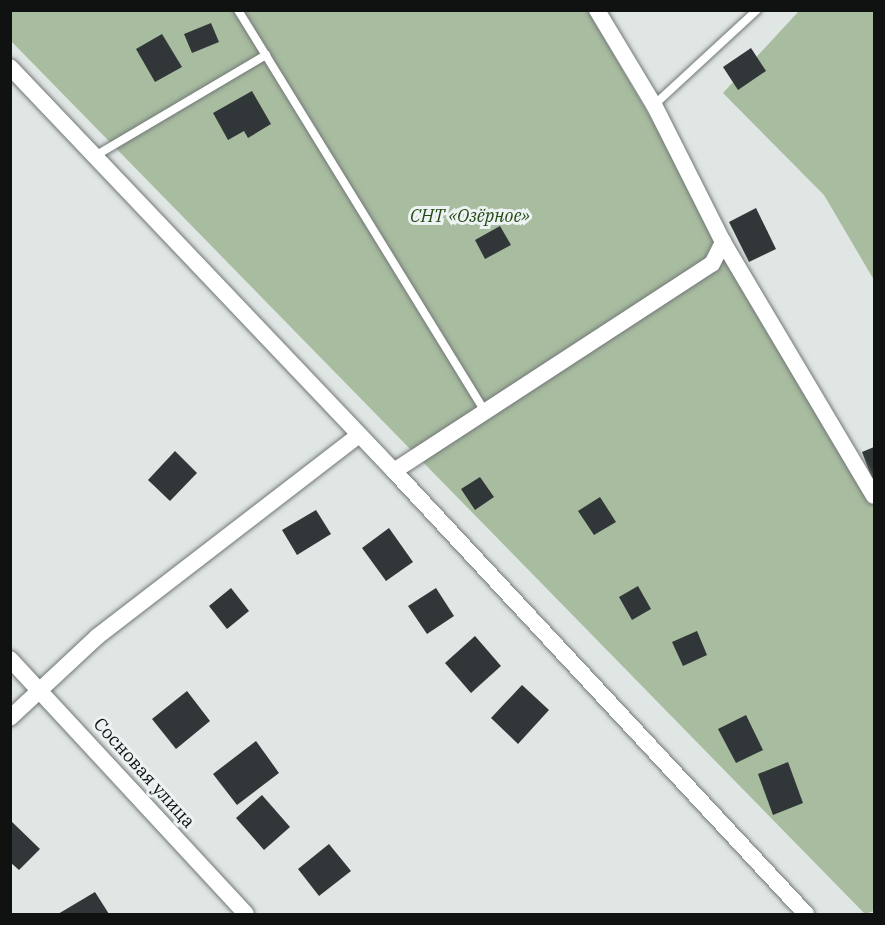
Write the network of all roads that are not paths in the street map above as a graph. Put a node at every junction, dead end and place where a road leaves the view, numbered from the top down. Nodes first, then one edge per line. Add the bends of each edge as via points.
1 (238, 10) edge
2 (597, 10) edge
3 (757, 10) edge
4 (266, 55) junction
5 (10, 67) edge
6 (654, 105) junction
7 (95, 156) junction
8 (723, 242) junction
9 (485, 412) junction
10 (358, 436) junction
11 (394, 471) junction
12 (874, 496) edge
13 (10, 658) edge
14 (43, 691) junction
15 (10, 718) edge
16 (246, 915) edge
17 (806, 915) edge

1 - 4 lane
2 - 6 street
3 - 6 lane
4 - 7 lane
4 - 9 lane
5 - 7 street
6 - 8 street
7 - 10 street
8 - 9 street via 712,264
8 - 12 street
9 - 11 street
10 - 11 street
10 - 14 street via 98,636
11 - 17 street
13 - 14 street, Сосновая улица
14 - 15 street
14 - 16 street, Сосновая улица

